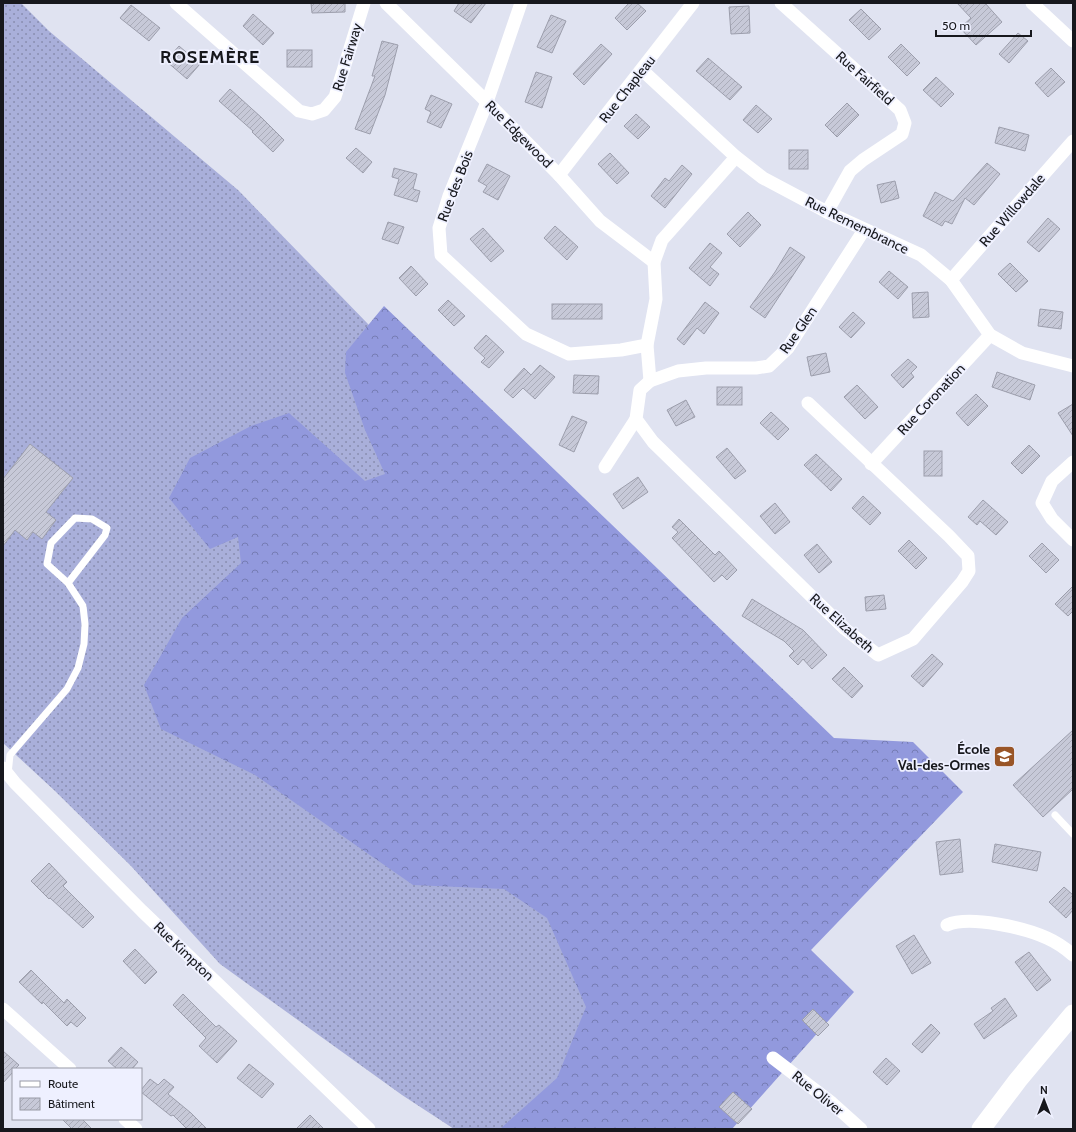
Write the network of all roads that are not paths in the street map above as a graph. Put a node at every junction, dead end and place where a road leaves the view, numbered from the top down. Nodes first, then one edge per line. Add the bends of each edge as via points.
1 (176, 3) edge
2 (364, 3) edge
3 (386, 3) edge
4 (522, 3) edge
5 (693, 3) edge
6 (781, 3) edge
7 (1032, 3) edge
8 (1073, 41) edge
9 (642, 70) junction
10 (488, 102) junction
11 (1073, 141) edge
12 (736, 157) junction
13 (560, 175) junction
14 (828, 212) junction
15 (864, 230) junction
16 (654, 262) junction
17 (951, 280) junction
18 (990, 335) junction
19 (647, 345) junction
20 (1073, 366) edge
21 (650, 381) junction
22 (808, 403) dead end
23 (636, 419) junction
24 (1073, 462) edge
25 (871, 464) junction
26 (605, 467) dead end
27 (1073, 540) edge
28 (68, 583) junction
29 (7, 756) edge
30 (5, 773) edge
31 (1055, 815) dead end
32 (1073, 834) edge
33 (947, 925) dead end
34 (1073, 955) edge
35 (3, 1009) edge
36 (1073, 1014) edge
37 (773, 1058) dead end
38 (69, 1068) edge
39 (126, 1120) edge
40 (136, 1129) edge
41 (369, 1129) edge
42 (861, 1129) edge
43 (982, 1129) edge

1 - 2 street, Rue Fairway via 299,112 312,114 324,110 335,97
3 - 10 street, Rue Edgewood
4 - 10 street, Rue des Bois
5 - 9 street, Rue Chapleau
6 - 14 street, Rue Fairfield via 900,110 905,123 902,134 850,171
7 - 8 street
9 - 12 street, Rue Remembrance
9 - 13 street, Rue Chapleau
10 - 13 street, Rue Edgewood
10 - 19 street, Rue des Bois via 449,196 439,228 441,255 526,334 569,354
11 - 17 street, Rue Willowdale
12 - 14 street, Rue Remembrance via 763,178
12 - 16 street via 662,240
13 - 16 street, Rue Edgewood via 600,221
14 - 15 street, Rue Remembrance
15 - 17 street, Rue Remembrance via 921,255
15 - 21 street, Rue Glen via 788,348 769,366 678,371
16 - 19 street via 656,299
17 - 18 street, Rue Remembrance
18 - 20 street, Rue Remembrance via 1022,353
18 - 25 street, Rue Coronation
19 - 21 street
21 - 23 street via 640,390
22 - 25 street, Rue Elizabeth
23 - 25 street, Rue Elizabeth via 652,442 845,629 878,655 913,639 969,571 968,556
23 - 26 street
24 - 27 street via 1052,481 1042,503 1052,519
28 - 28 lane via 47,564 51,543 75,518 92,519 107,528 105,535
28 - 29 lane via 83,606 84,644 78,668 67,689
29 - 30 lane
30 - 41 street, Rue Kimpton via 135,904
31 - 32 lane
33 - 34 street via 962,921 978,922 1022,930 1049,939
35 - 38 street
36 - 43 main road via 1018,1080
37 - 42 street, Rue Oliver via 832,1103
39 - 40 street

